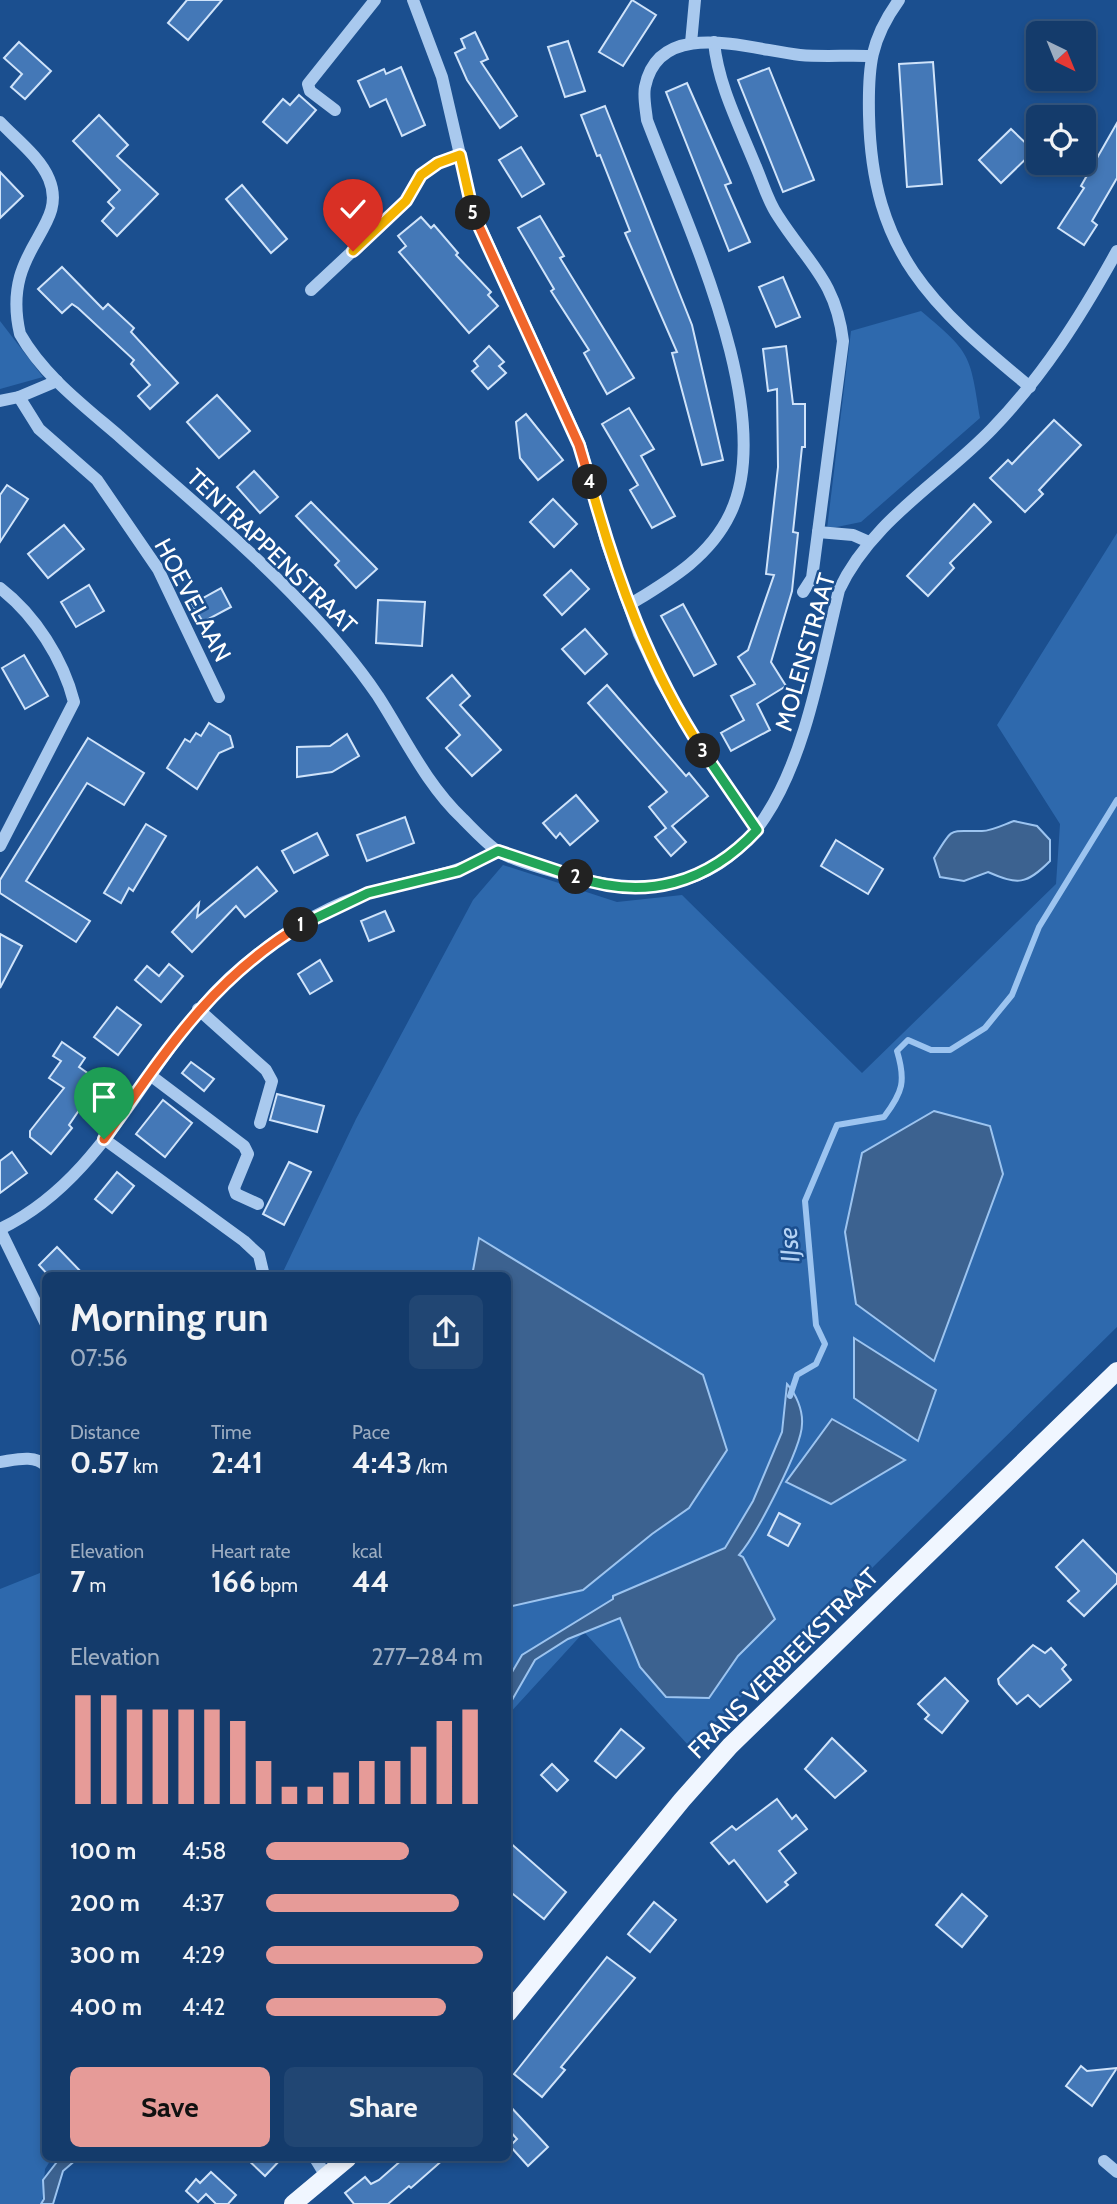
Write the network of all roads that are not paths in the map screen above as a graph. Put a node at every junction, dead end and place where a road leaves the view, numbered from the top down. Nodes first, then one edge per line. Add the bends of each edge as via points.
1 (375, 0) edge
2 (413, 0) edge
3 (695, 0) edge
4 (899, 0) edge
5 (714, 41) junction
6 (691, 43) junction
7 (870, 56) junction
8 (335, 110) dead end
9 (0, 122) edge
10 (460, 155) junction
11 (1117, 251) edge
12 (311, 290) dead end
13 (57, 381) junction
14 (1030, 387) junction
15 (19, 397) junction
16 (0, 401) edge
17 (818, 532) junction
18 (869, 542) junction
19 (0, 588) edge
20 (803, 592) dead end
21 (629, 605) junction
22 (219, 697) dead end
23 (757, 830) junction
24 (0, 846) edge
25 (498, 851) junction
26 (198, 1009) junction
27 (150, 1075) junction
28 (260, 1123) dead end
29 (104, 1139) junction
30 (258, 1204) dead end
31 (0, 1230) edge
32 (263, 1272) edge
33 (42, 1316) edge
34 (1117, 1371) edge
35 (0, 1462) edge
36 (42, 1462) edge
37 (511, 2009) edge
38 (318, 2161) edge
39 (344, 2161) edge
40 (1104, 2161) dead end
41 (1117, 2172) edge
42 (326, 2176) junction
43 (293, 2204) edge

1 - 8 street via 308,85
2 - 10 street via 433,47
3 - 6 street
4 - 7 street via 880,28
5 - 6 street
5 - 7 street via 801,55
5 - 17 street via 727,96 776,214 828,285 840,317 843,341
6 - 21 street via 666,52 653,65 644,89 647,120 730,340 746,446 743,478 730,515 709,546 680,574
7 - 14 street via 870,147 889,229 913,273 943,312
9 - 13 street, TENTRAPPENSTRAAT via 48,176 53,192 46,216 19,247 8,268 6,296 20,334
10 - 12 street via 421,175 406,201
10 - 21 street via 486,245 579,445
11 - 14 street, MOLENSTRAAT via 1068,337
13 - 15 street
13 - 25 street, TENTRAPPENSTRAAT via 298,600 342,646 434,786
14 - 18 street, MOLENSTRAAT via 982,440
15 - 16 street
15 - 22 street, HOEVELAAN via 39,429 97,480 158,569
17 - 18 street via 853,535
17 - 20 street via 812,578
18 - 23 street, MOLENSTRAAT via 839,590 799,750 785,786
19 - 24 street via 37,625 68,681 74,702
21 - 23 street via 662,681
23 - 25 street, MOLENSTRAAT via 729,856 696,876 653,888 583,880
25 - 26 street via 458,871 368,893 300,926 241,968
26 - 27 street
26 - 28 street via 266,1070 272,1081
27 - 29 street
27 - 30 street via 244,1146 248,1154 234,1188 236,1194
29 - 31 street via 46,1201
29 - 32 street via 244,1241 259,1255
31 - 33 street
34 - 37 main road, FRANS VERBEEKSTRAAT via 730,1746
35 - 36 street via 27,1458
38 - 42 street
39 - 42 main road
40 - 41 street
42 - 43 main road

